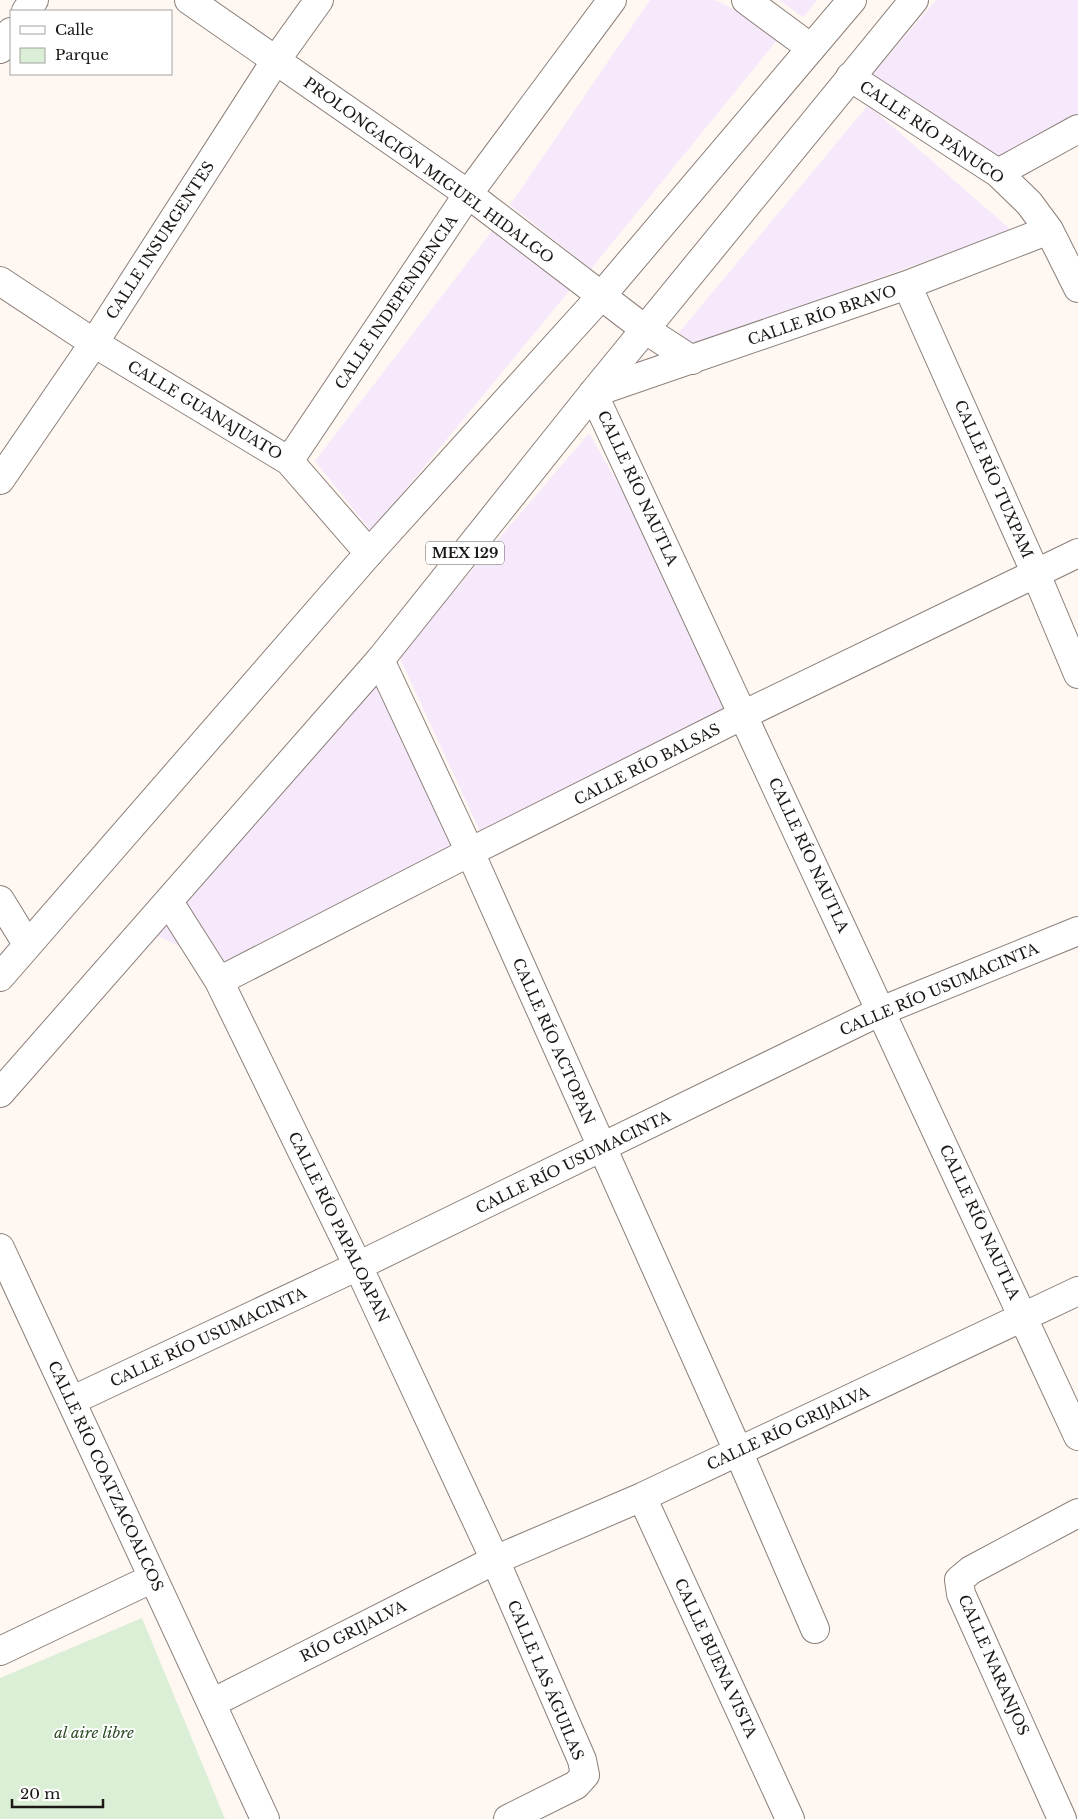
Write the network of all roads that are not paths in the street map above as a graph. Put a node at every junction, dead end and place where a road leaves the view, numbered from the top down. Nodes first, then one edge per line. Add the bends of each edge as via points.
1 (189, 0) edge
2 (319, 0) edge
3 (612, 0) edge
4 (746, 0) edge
5 (852, 0) edge
6 (914, 0) edge
7 (10, 34) edge
8 (811, 48) junction
9 (0, 49) edge
10 (276, 60) junction
11 (850, 77) junction
12 (1078, 129) edge
13 (998, 173) junction
14 (468, 194) junction
15 (1049, 230) junction
16 (0, 281) edge
17 (907, 285) junction
18 (1078, 288) edge
19 (602, 295) junction
20 (646, 330) junction
21 (94, 343) junction
22 (692, 360) junction
23 (593, 393) junction
24 (289, 461) junction
25 (0, 480) edge
26 (369, 553) junction
27 (1078, 553) edge
28 (1036, 574) junction
29 (380, 660) junction
30 (1078, 674) edge
31 (744, 715) junction
32 (470, 852) junction
33 (0, 900) edge
34 (169, 902) junction
35 (1078, 931) edge
36 (27, 944) junction
37 (0, 977) edge
38 (219, 981) junction
39 (881, 1011) junction
40 (0, 1093) edge
41 (602, 1148) junction
42 (0, 1248) edge
43 (358, 1266) junction
44 (1078, 1291) edge
45 (1024, 1317) junction
46 (71, 1400) junction
47 (1078, 1436) edge
48 (738, 1451) junction
49 (642, 1497) junction
50 (1078, 1513) edge
51 (495, 1560) junction
52 (153, 1578) junction
53 (815, 1629) dead end
54 (0, 1651) edge
55 (212, 1703) junction
56 (265, 1819) edge
57 (508, 1819) edge
58 (790, 1819) edge
59 (1062, 1819) edge

1 - 10 street, PROLONGACIÓN MIGUEL HIDALGO
2 - 10 street, CALLE INSURGENTES
3 - 14 street, CALLE INDEPENDENCIA
4 - 8 street
5 - 8 street
6 - 11 street, MEX 129
7 - 9 street
8 - 19 street
10 - 14 street, PROLONGACIÓN MIGUEL HIDALGO
10 - 21 street, CALLE INSURGENTES
11 - 13 street, CALLE RÍO PÁNUCO
11 - 20 street, MEX 129
12 - 13 street
13 - 15 street, CALLE RÍO PÁNUCO via 1029,202
14 - 19 street, PROLONGACIÓN MIGUEL HIDALGO
14 - 24 street, CALLE INDEPENDENCIA
15 - 17 street, CALLE RÍO BRAVO
15 - 18 street, CALLE RÍO PÁNUCO
16 - 21 street, CALLE GUANAJUATO
17 - 22 street, CALLE RÍO BRAVO
17 - 28 street, CALLE RÍO TUXPAM
19 - 20 street, PROLONGACIÓN MIGUEL HIDALGO
19 - 26 street
20 - 22 street, PROLONGACIÓN MIGUEL HIDALGO
20 - 23 street, MEX 129
21 - 24 street, CALLE GUANAJUATO
21 - 25 street, CALLE INSURGENTES
22 - 23 street, CALLE RÍO BRAVO
23 - 29 street, MEX 129
23 - 31 street, CALLE RÍO NAUTLA
24 - 26 street, CALLE GUANAJUATO
26 - 36 street
27 - 28 street, CALLE RÍO BALSAS
28 - 30 street, CALLE RÍO TUXPAM
28 - 31 street, CALLE RÍO BALSAS
29 - 32 street, CALLE RÍO ACTOPAN
29 - 34 street, MEX 129
31 - 32 street, CALLE RÍO BALSAS
31 - 39 street, CALLE RÍO NAUTLA
32 - 38 street, CALLE RÍO BALSAS
32 - 41 street, CALLE RÍO ACTOPAN
33 - 36 street
34 - 38 street, CALLE RÍO PAPALOAPAN
34 - 40 street, MEX 129
35 - 39 street, CALLE RÍO USUMACINTA
36 - 37 street
38 - 43 street, CALLE RÍO PAPALOAPAN
39 - 41 street, CALLE RÍO USUMACINTA
39 - 45 street, CALLE RÍO NAUTLA
41 - 43 street, CALLE RÍO USUMACINTA
41 - 48 street, CALLE RÍO ACTOPAN
42 - 46 street, CALLE RÍO COATZACOALCOS
43 - 46 street, CALLE RÍO USUMACINTA
43 - 51 street, CALLE RÍO PAPALOAPAN
44 - 45 street, CALLE RÍO GRIJALVA
45 - 47 street, CALLE RÍO NAUTLA
45 - 48 street, CALLE RÍO GRIJALVA
46 - 52 street, CALLE RÍO COATZACOALCOS
48 - 49 street, CALLE RÍO GRIJALVA
48 - 53 street, CALLE RÍO ACTOPAN
49 - 51 street, CALLE RÍO GRIJALVA
49 - 58 street, CALLE BUENA VISTA
50 - 59 street, CALLE NARANJOS via 970,1570 959,1580 961,1594
51 - 55 street, RÍO GRIJALVA
51 - 57 street, CALLE LAS ÁGUILAS via 582,1760 585,1775 576,1785
52 - 54 street
52 - 55 street, CALLE RÍO COATZACOALCOS
55 - 56 street, CALLE RÍO COATZACOALCOS

